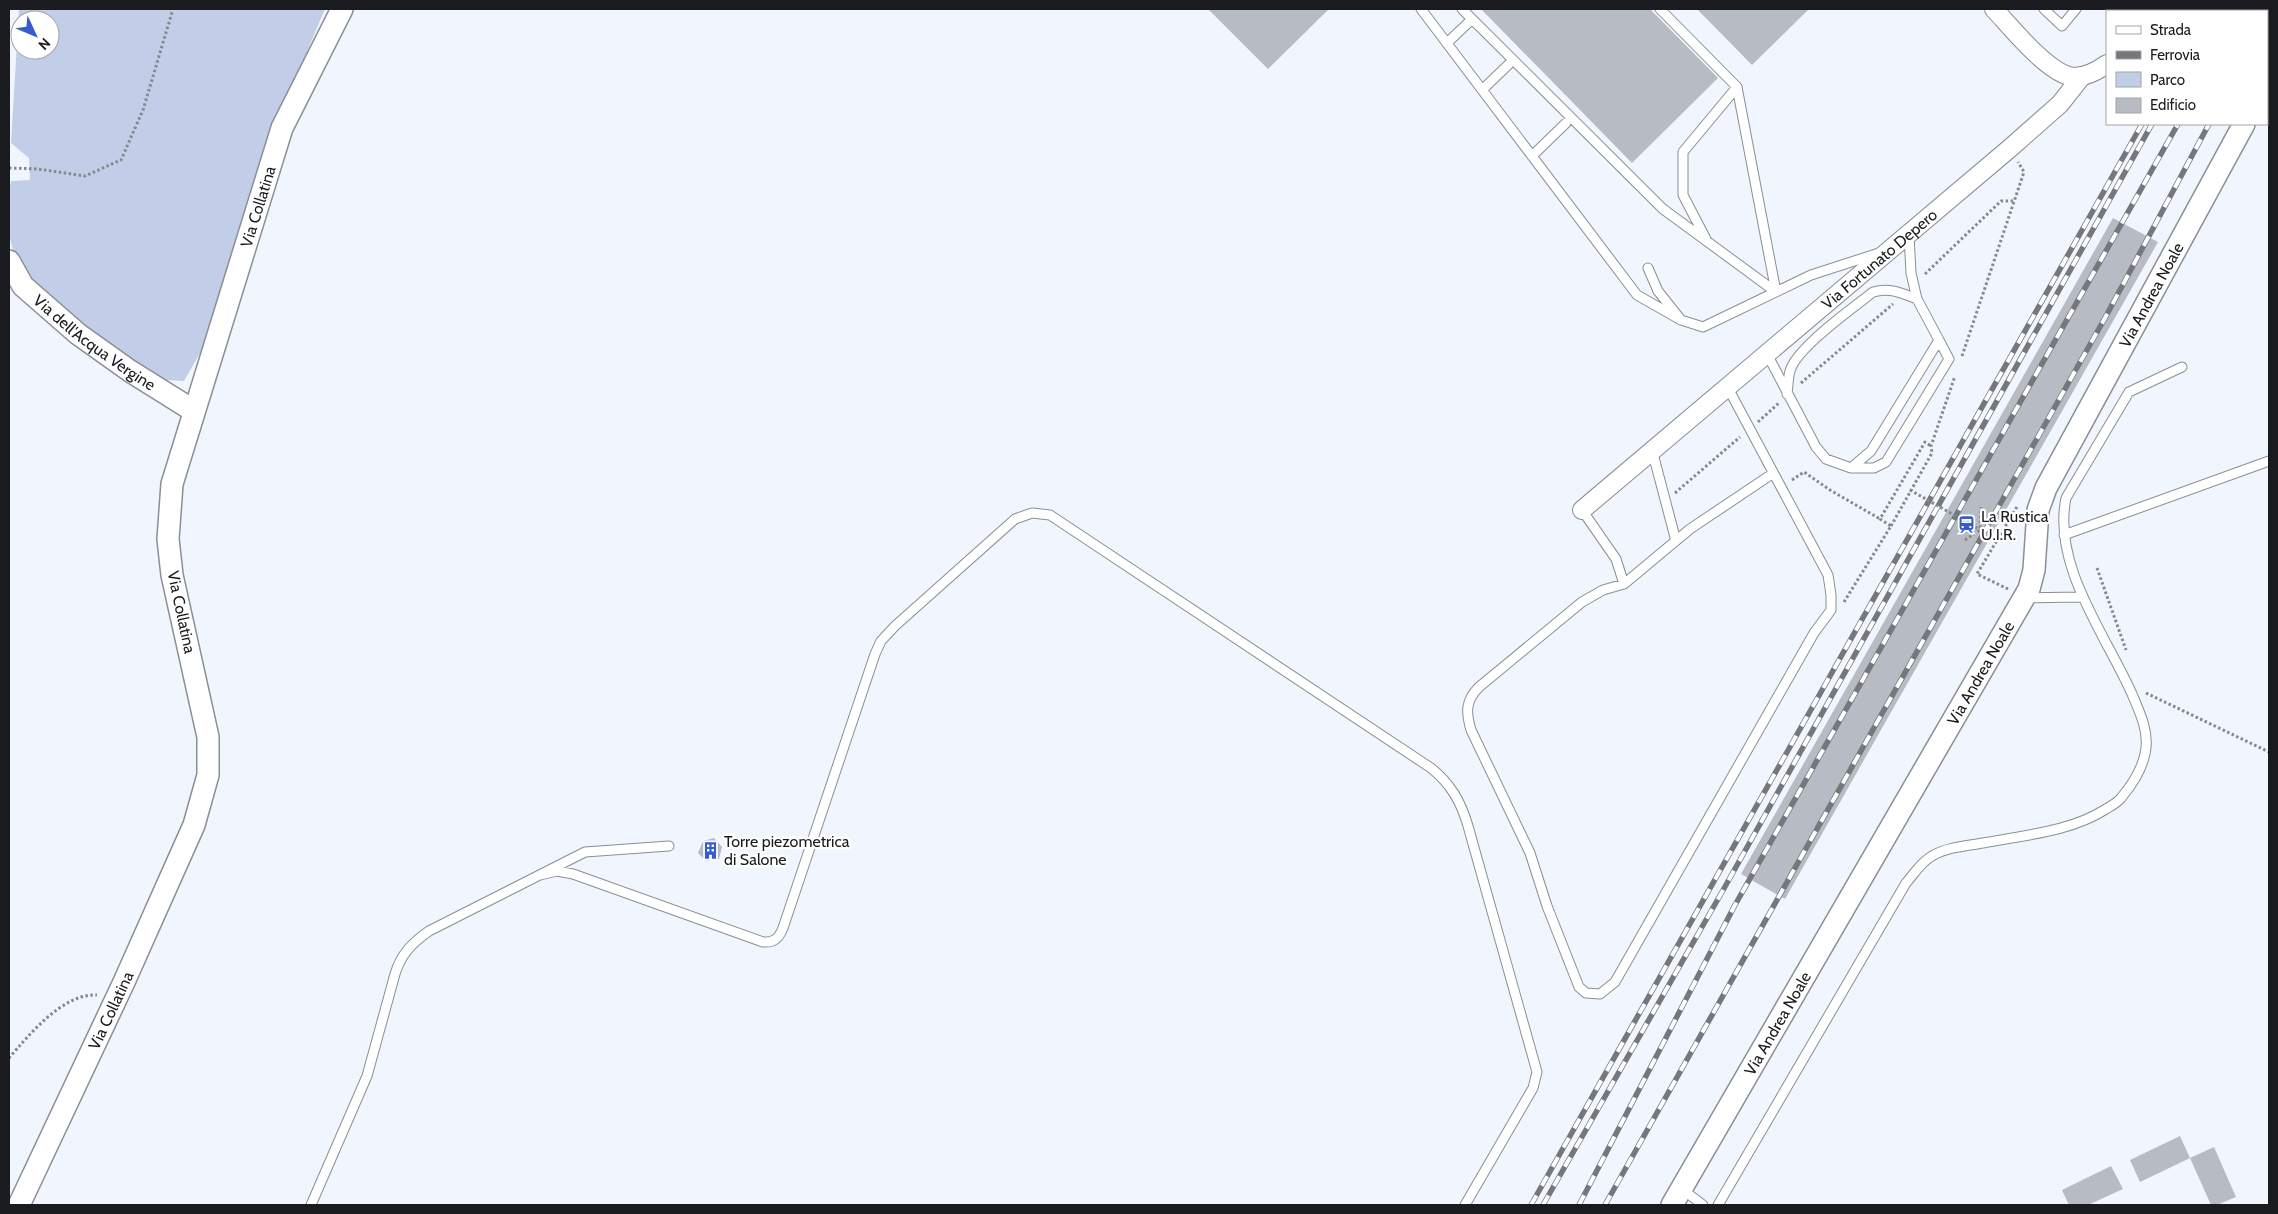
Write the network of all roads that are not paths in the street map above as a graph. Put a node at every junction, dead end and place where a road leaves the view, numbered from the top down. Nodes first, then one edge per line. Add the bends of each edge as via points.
1 (342, 9) edge
2 (1421, 9) edge
3 (1462, 9) edge
4 (1660, 9) edge
5 (1994, 9) edge
6 (2044, 9) edge
7 (2076, 9) edge
8 (1468, 23) dead end
9 (1447, 43) junction
10 (1509, 64) dead end
11 (2106, 65) edge
12 (2082, 76) junction
13 (1737, 87) junction
14 (1482, 90) junction
15 (1566, 123) dead end
16 (2243, 125) edge
17 (1532, 156) junction
18 (1908, 233) junction
19 (1708, 242) junction
20 (1889, 250) junction
21 (9, 260) edge
22 (1648, 268) dead end
23 (1776, 292) junction
24 (1917, 299) junction
25 (1680, 320) junction
26 (1939, 340) junction
27 (1767, 354) junction
28 (2182, 367) dead end
29 (1728, 388) junction
30 (1787, 395) junction
31 (194, 411) junction
32 (1652, 450) junction
33 (2269, 461) edge
34 (1851, 468) junction
35 (1772, 474) junction
36 (1582, 510) joint
37 (2064, 534) junction
38 (1676, 541) junction
39 (1624, 584) junction
40 (2081, 597) junction
41 (2024, 598) junction
42 (669, 846) dead end
43 (540, 875) junction
44 (1677, 1197) edge
45 (19, 1205) edge
46 (311, 1205) edge
47 (1465, 1205) edge
48 (1703, 1205) edge
49 (1718, 1205) edge

1 - 31 street, Via Collatina via 282,128
2 - 9 lane
3 - 19 lane via 1663,209
4 - 13 lane
5 - 12 street via 2052,67 2069,76
6 - 7 lane via 2062,26
8 - 9 lane
9 - 14 lane
10 - 14 lane
11 - 12 street
12 - 18 street, Via Fortunato Depero via 2060,104
13 - 19 lane via 1683,152 1683,195
13 - 23 lane
14 - 17 lane
15 - 17 lane
16 - 41 street, Via Andrea Noale via 2046,488 2038,510 2034,570
17 - 25 lane via 1637,295
18 - 20 street, Via Fortunato Depero
18 - 24 lane
19 - 23 lane
20 - 23 lane via 1811,275
20 - 27 street, Via Fortunato Depero
21 - 31 street, Via dell'Acqua Vergine via 23,286 78,334
22 - 25 lane via 1658,291
23 - 25 lane via 1703,327
24 - 26 lane
24 - 30 lane via 1882,289 1873,292 1797,357 1790,370
26 - 34 lane via 1871,451
26 - 34 lane via 1949,359 1886,462 1874,468
27 - 29 street, Via Fortunato Depero
27 - 30 lane
28 - 37 lane via 2129,392 2066,498 2062,516
29 - 32 street, Via Fortunato Depero
29 - 35 lane
30 - 34 lane via 1826,459
31 - 45 street, Via Collatina via 172,484 168,539 172,575 208,737 208,775 194,825
32 - 36 street, Via Fortunato Depero
32 - 38 lane
33 - 37 lane
35 - 38 lane
35 - 39 lane via 1828,575 1831,610 1814,633 1614,982 1604,992 1591,995 1579,987 1530,853 1471,730 1467,708 1472,694 1479,687 1582,602 1603,590
36 - 39 lane via 1616,559
37 - 40 lane
38 - 39 lane
40 - 41 lane
40 - 49 lane via 2123,673 2144,723 2146,749 2135,778 2119,800 2092,818 2054,830 1954,848 1931,856 1918,868 1906,883
41 - 44 street, Via Andrea Noale
42 - 43 lane via 593,850
43 - 46 lane via 430,931 404,952 394,974 367,1076
43 - 47 lane via 557,871 573,874 763,942 774,941 783,928 882,641 1015,519 1032,512 1050,515 1431,768 1457,797 1537,1072 1529,1096
44 - 48 lane

